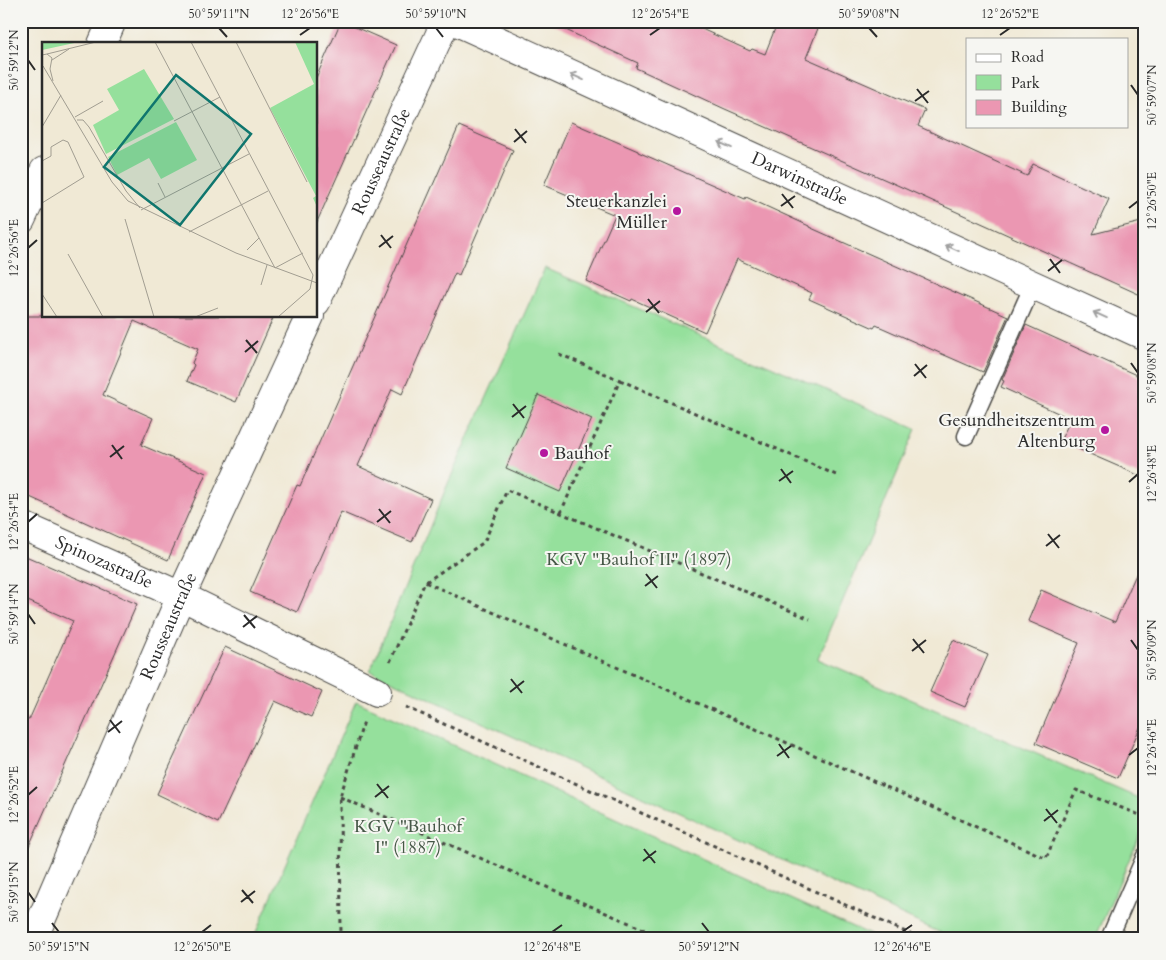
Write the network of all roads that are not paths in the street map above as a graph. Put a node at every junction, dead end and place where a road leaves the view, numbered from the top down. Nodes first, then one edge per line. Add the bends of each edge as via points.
1 (112, 21) edge
2 (446, 21) edge
3 (455, 21) edge
4 (103, 42) edge
5 (42, 175) edge
6 (21, 220) edge
7 (1033, 285) junction
8 (318, 298) edge
9 (309, 318) edge
10 (1145, 336) edge
11 (966, 436) dead end
12 (21, 525) edge
13 (181, 596) junction
14 (376, 692) road end
15 (1145, 856) edge
16 (33, 939) edge
17 (1109, 939) edge

1 - 4 street
2 - 8 street, Rousseaustraße
7 -> 3 street, Darwinstraße
5 - 6 street
10 -> 7 street, Darwinstraße
7 - 11 lane
9 - 13 street, Rousseaustraße
12 - 13 street, Spinozastraße
13 - 14 street, Spinozastraße
13 - 16 street, Rousseaustraße
15 - 17 lane

